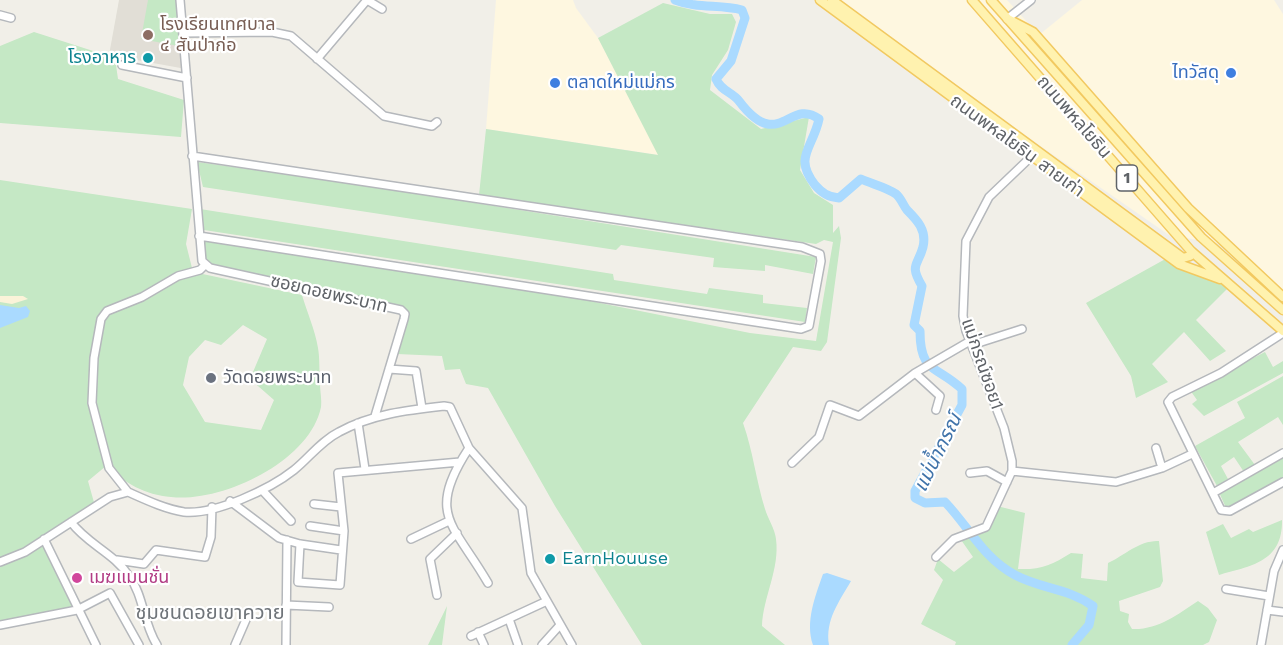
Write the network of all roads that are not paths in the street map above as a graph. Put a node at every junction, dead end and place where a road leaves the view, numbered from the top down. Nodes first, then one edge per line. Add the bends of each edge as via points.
1 (180, 0) edge
2 (820, 0) edge
3 (832, 0) edge
4 (972, 0) edge
5 (991, 0) edge
6 (1031, 0) edge
7 (382, 9) dead end
8 (0, 15) edge
9 (11, 18) dead end
10 (1007, 19) junction
11 (183, 33) junction
12 (317, 58) junction
13 (122, 65) dead end
14 (187, 78) junction
15 (437, 122) dead end
16 (1034, 154) junction
17 (192, 156) junction
18 (1158, 190) junction
19 (1188, 208) junction
20 (199, 236) junction
21 (1191, 251) junction
22 (205, 265) junction
23 (1220, 279) junction
24 (1283, 297) edge
25 (1283, 310) edge
26 (1022, 329) dead end
27 (1283, 332) edge
28 (971, 343) junction
29 (389, 369) junction
30 (915, 373) junction
31 (422, 408) junction
32 (936, 410) dead end
33 (375, 416) junction
34 (358, 423) junction
35 (469, 447) junction
36 (1156, 448) dead end
37 (1283, 453) edge
38 (1192, 454) junction
39 (460, 462) junction
40 (792, 463) dead end
41 (1162, 468) junction
42 (366, 469) junction
43 (1012, 471) junction
44 (970, 473) dead end
45 (1007, 482) junction
46 (1283, 482) edge
47 (262, 490) junction
48 (128, 492) junction
49 (1213, 493) junction
50 (230, 501) junction
51 (314, 504) dead end
52 (212, 507) junction
53 (341, 507) junction
54 (291, 521) dead end
55 (449, 521) junction
56 (71, 522) junction
57 (310, 526) dead end
58 (344, 531) junction
59 (457, 533) junction
60 (44, 539) junction
61 (411, 539) dead end
62 (287, 540) junction
63 (300, 544) junction
64 (341, 550) junction
65 (1283, 550) edge
66 (936, 557) dead end
67 (117, 560) junction
68 (0, 562) edge
69 (1274, 571) junction
70 (1283, 573) edge
71 (488, 583) dead end
72 (1226, 589) dead end
73 (437, 595) dead end
74 (1269, 596) junction
75 (547, 601) junction
76 (286, 604) junction
77 (329, 607) dead end
78 (76, 610) junction
79 (1267, 610) junction
80 (1283, 612) edge
81 (248, 615) dead end
82 (508, 619) junction
83 (0, 625) edge
84 (560, 625) junction
85 (96, 645) edge
86 (140, 645) edge
87 (157, 645) edge
88 (235, 645) edge
89 (286, 645) edge
90 (484, 645) edge
91 (518, 645) edge
92 (542, 645) edge
93 (572, 645) edge
94 (1261, 645) edge

1 - 11 street
2 - 16 main road, ถนนพหลโยธิน สายเก่า
3 - 16 main road, ถนนพหลโยธิน สายเก่า
4 - 21 main road, ถนนพหลโยธิน / 1
5 - 10 main road, ถนนพหลโยธิน / 1
6 - 10 street
7 - 12 street via 367,0
8 - 9 street
10 - 18 main road, ถนนพหลโยธิน / 1
10 - 19 main road, 1 via 1020,22 1033,32
11 - 12 street via 273,29 291,36
11 - 14 street
12 - 15 street via 384,116 432,126
13 - 14 street
14 - 17 street
16 - 21 main road, ถนนพหลโยธิน สายเก่า via 1183,258 1190,256
16 - 23 main road, ถนนพหลโยธิน สายเก่า via 1179,264
16 - 28 street, แม่กรณ์ซอย1 via 989,197 966,242 963,316
17 - 20 street
17 - 20 street via 802,247 816,251 821,261 813,316 809,326 801,328
18 - 19 main road
18 - 25 main road, ถนนพหลโยธิน / 1 via 1225,260
19 - 24 main road, 1
20 - 22 street
21 - 23 main road, ถนนพหลโยธิน / 1
22 - 29 street, ซอยดอยพระบาท via 401,310 404,319
22 - 48 street via 107,311 101,319 92,403 109,468
23 - 27 main road, ถนนพหลโยธิน / 1
26 - 28 street
27 - 38 street via 1221,373 1169,399 1169,407
28 - 30 street
28 - 43 street, แม่กรณ์ซอย1 via 1004,428
29 - 31 street via 416,371
29 - 33 street, ซอยดอยพระบาท
30 - 32 street via 941,398
30 - 40 street via 859,416 830,405 819,437
31 - 33 street
31 - 35 street via 450,406
33 - 34 street
34 - 42 street
34 - 47 street via 328,437 281,480
35 - 39 street
35 - 75 street via 522,508 527,560
36 - 41 street
37 - 49 street
38 - 41 street
38 - 49 street
39 - 42 street
39 - 55 street via 446,498
41 - 43 street via 1116,483
42 - 53 street via 338,473
43 - 45 street
44 - 45 street via 987,471
45 - 66 street via 986,527 954,539
46 - 49 street via 1230,511 1221,510
47 - 50 street
47 - 54 street
48 - 52 street via 174,510 188,512
48 - 56 street via 110,497
50 - 52 street
50 - 62 street
51 - 53 street
52 - 67 street via 211,537 205,557 156,550 144,564
53 - 58 street
55 - 59 street
55 - 61 street
56 - 60 street
56 - 67 street via 79,534
57 - 58 street
58 - 64 street
59 - 71 street
59 - 73 street via 430,559
60 - 68 street
60 - 78 street
62 - 63 street
62 - 76 street
63 - 64 street
63 - 64 street via 298,582 340,585
65 - 69 street
67 - 87 street via 137,587 145,621
69 - 70 street
69 - 74 street
72 - 74 street
74 - 79 street
75 - 82 street
75 - 84 street
76 - 77 street
76 - 89 street
78 - 83 street
78 - 85 street
78 - 86 street via 110,593
79 - 80 street
79 - 94 street
81 - 88 street
82 - 90 street via 474,634
82 - 91 street
84 - 92 street
84 - 93 street

